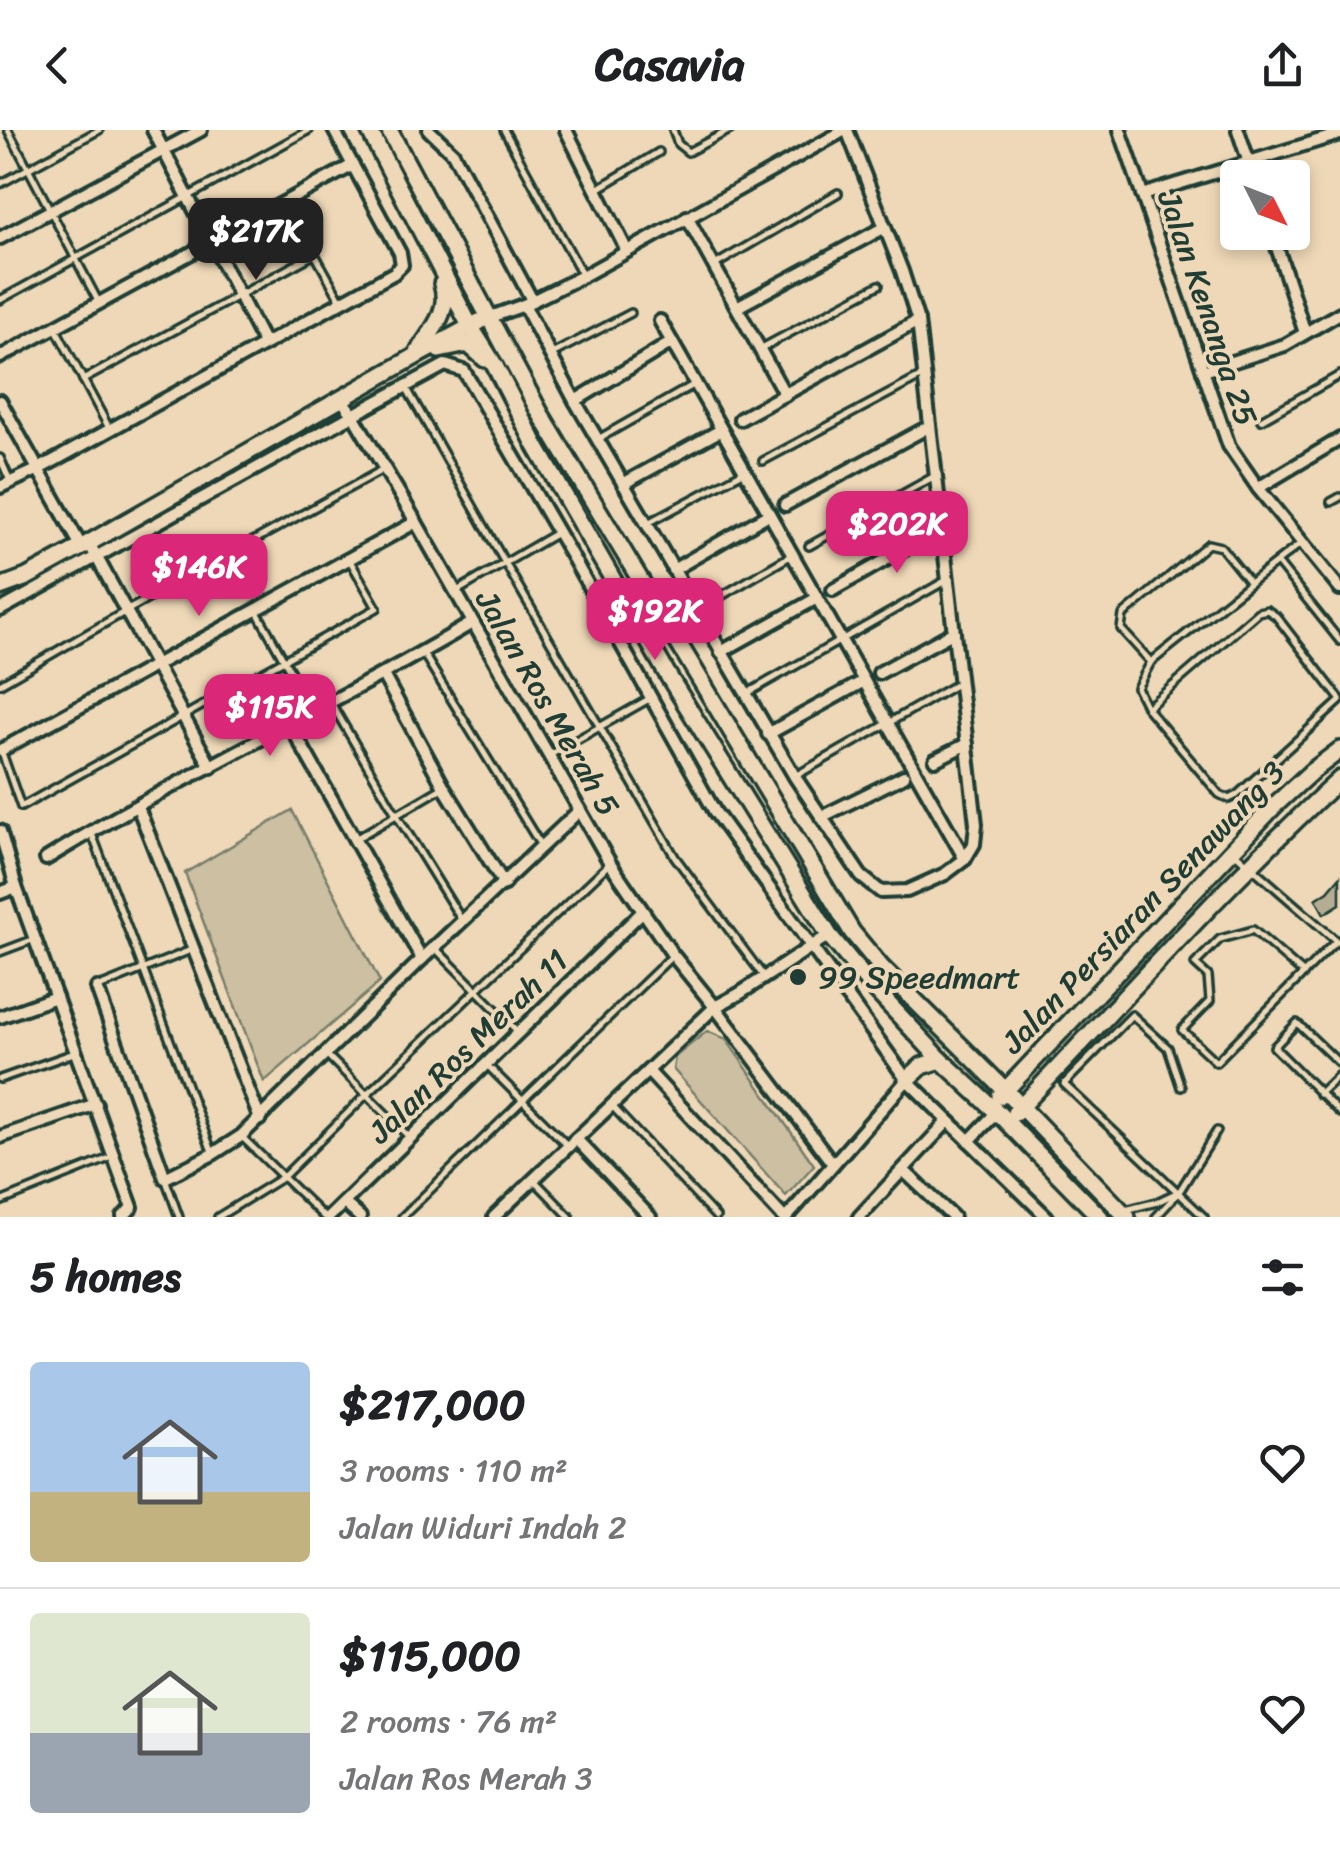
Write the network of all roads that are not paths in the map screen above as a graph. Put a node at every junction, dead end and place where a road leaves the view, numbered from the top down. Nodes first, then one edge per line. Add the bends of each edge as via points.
1 (8, 130) edge
2 (99, 130) edge
3 (154, 130) edge
4 (201, 130) edge
5 (309, 130) edge
6 (334, 130) edge
7 (369, 130) edge
8 (389, 130) edge
9 (429, 130) edge
10 (504, 130) edge
11 (566, 130) edge
12 (674, 130) edge
13 (730, 130) edge
14 (846, 130) edge
15 (1120, 130) edge
16 (1238, 130) edge
17 (1340, 134) edge
18 (442, 135) edge
19 (164, 150) junction
20 (659, 152) dead end
21 (1248, 160) edge
22 (1251, 160) edge
23 (353, 165) junction
24 (28, 169) junction
25 (1220, 170) edge
26 (0, 184) edge
27 (596, 190) junction
28 (838, 193) dead end
29 (1142, 194) junction
30 (188, 196) junction
31 (286, 202) junction
32 (50, 211) junction
33 (687, 217) junction
34 (885, 227) junction
35 (0, 238) edge
36 (212, 242) junction
37 (431, 250) junction
38 (1278, 250) edge
39 (627, 251) junction
40 (315, 254) junction
41 (75, 258) junction
42 (714, 266) junction
43 (583, 276) junction
44 (879, 284) dead end
45 (239, 295) junction
46 (0, 300) edge
47 (341, 301) junction
48 (528, 302) junction
49 (99, 303) junction
50 (737, 307) junction
51 (632, 313) dead end
52 (1340, 313) edge
53 (488, 318) junction
54 (660, 321) dead end
55 (918, 322) junction
56 (470, 326) junction
57 (55, 327) junction
58 (1305, 333) junction
59 (672, 342) junction
60 (264, 343) junction
61 (760, 349) junction
62 (416, 356) junction
63 (550, 356) junction
64 (0, 357) edge
65 (495, 366) junction
66 (1203, 372) junction
67 (924, 374) junction
68 (1340, 374) edge
69 (83, 380) junction
70 (695, 384) junction
71 (406, 386) junction
72 (785, 394) junction
73 (342, 400) junction
74 (575, 400) junction
75 (1, 406) edge
76 (352, 415) junction
77 (740, 419) dead end
78 (1261, 420) dead end
79 (930, 426) junction
80 (109, 428) junction
81 (721, 430) junction
82 (597, 440) junction
83 (1340, 440) edge
84 (0, 458) edge
85 (763, 461) dead end
86 (384, 469) junction
87 (36, 470) junction
88 (745, 471) junction
89 (936, 475) junction
90 (623, 484) junction
91 (6, 485) edge
92 (1258, 488) junction
93 (1340, 497) edge
94 (1330, 502) dead end
95 (785, 505) dead end
96 (769, 514) junction
97 (416, 522) junction
98 (646, 524) junction
99 (942, 528) junction
100 (558, 532) junction
101 (1302, 542) junction
102 (85, 544) junction
103 (809, 546) dead end
104 (792, 555) junction
105 (97, 558) junction
106 (349, 559) junction
107 (1277, 562) junction
108 (505, 563) junction
109 (1340, 564) edge
110 (674, 570) junction
111 (1327, 572) junction
112 (948, 580) junction
113 (1250, 584) junction
114 (0, 587) edge
115 (1340, 588) edge
116 (833, 590) dead end
117 (455, 592) junction
118 (817, 598) junction
119 (0, 610) edge
120 (256, 610) junction
121 (126, 611) junction
122 (697, 611) junction
123 (472, 623) junction
124 (954, 632) junction
125 (840, 639) junction
126 (1340, 641) edge
127 (721, 652) junction
128 (423, 653) junction
129 (284, 660) junction
130 (1151, 662) junction
131 (156, 666) junction
132 (879, 673) dead end
133 (383, 675) junction
134 (864, 681) junction
135 (960, 682) junction
136 (0, 684) edge
137 (745, 694) junction
138 (652, 698) junction
139 (1340, 700) edge
140 (332, 702) junction
141 (1147, 708) junction
142 (314, 712) junction
143 (184, 716) junction
144 (888, 724) junction
145 (290, 725) junction
146 (599, 727) junction
147 (768, 734) junction
148 (966, 744) junction
149 (1, 750) edge
150 (1340, 750) edge
151 (550, 754) junction
152 (935, 760) dead end
153 (211, 767) junction
154 (904, 776) dead end
155 (795, 777) junction
156 (1340, 779) edge
157 (444, 787) junction
158 (138, 807) junction
159 (580, 810) junction
160 (396, 814) junction
161 (820, 818) junction
162 (0, 831) edge
163 (91, 832) junction
164 (355, 840) junction
165 (542, 848) junction
166 (1232, 850) junction
167 (964, 859) junction
168 (46, 860) dead end
169 (610, 863) junction
170 (1250, 866) junction
171 (504, 884) junction
172 (16, 887) junction
173 (0, 893) edge
174 (642, 912) junction
175 (463, 922) junction
176 (829, 935) junction
177 (35, 939) junction
178 (1338, 942) edge
179 (434, 948) junction
180 (811, 948) junction
181 (193, 949) junction
182 (0, 952) edge
183 (674, 956) junction
184 (422, 960) junction
185 (143, 969) junction
186 (1304, 974) junction
187 (764, 977) junction
188 (97, 988) joint
189 (476, 990) junction
190 (56, 997) junction
191 (716, 1006) junction
192 (0, 1016) edge
193 (518, 1031) junction
194 (76, 1052) junction
195 (326, 1054) junction
196 (941, 1060) junction
197 (485, 1063) junction
198 (1340, 1064) edge
199 (648, 1071) junction
200 (1340, 1074) edge
201 (0, 1079) edge
202 (907, 1080) junction
203 (1181, 1087) dead end
204 (1005, 1090) junction
205 (1319, 1094) junction
206 (366, 1095) junction
207 (523, 1100) junction
208 (96, 1104) junction
209 (612, 1105) junction
210 (1022, 1107) junction
211 (998, 1113) junction
212 (1340, 1113) edge
213 (260, 1119) junction
214 (948, 1121) junction
215 (1217, 1131) dead end
216 (241, 1136) junction
217 (0, 1137) edge
218 (409, 1137) junction
219 (968, 1141) junction
220 (572, 1143) junction
221 (214, 1154) junction
222 (115, 1156) junction
223 (832, 1164) junction
224 (903, 1170) junction
225 (283, 1177) junction
226 (166, 1178) junction
227 (533, 1178) junction
228 (1178, 1192) junction
229 (0, 1202) edge
230 (344, 1203) junction
231 (502, 1214) edge
232 (1123, 1214) edge
233 (1094, 1215) edge
234 (123, 1217) edge
235 (178, 1217) edge
236 (218, 1217) edge
237 (326, 1217) edge
238 (360, 1217) edge
239 (402, 1217) edge
240 (570, 1217) edge
241 (650, 1217) edge
242 (716, 1217) edge
243 (785, 1217) edge
244 (860, 1217) edge
245 (953, 1217) edge
246 (1047, 1217) edge
247 (1156, 1217) edge
248 (1204, 1217) edge

1 - 24 lane
2 - 24 lane
3 - 19 street
4 - 19 street
5 - 30 lane
6 - 23 street
7 - 37 street
8 - 53 street
9 - 18 street
10 - 43 lane
11 - 27 street
12 - 13 lane via 688,152
14 - 33 street
14 - 34 street
15 - 29 street, Jalan Kenanga 25
16 - 21 street
17 - 22 street
18 - 48 street
19 - 30 street
19 - 32 street
20 - 27 lane
23 - 31 street
23 - 47 street via 402,265
24 - 26 lane
24 - 32 lane
25 - 29 street
27 - 39 street
28 - 42 lane
29 - 66 street, Jalan Kenanga 25
30 - 36 street
30 - 41 lane
31 - 36 street
31 - 40 lane
32 - 35 street
32 - 41 lane
33 - 39 street
33 - 42 street
34 - 50 street
34 - 55 street
36 - 45 street
36 - 49 street
37 - 56 street
37 - 62 street via 446,296 444,312
38 - 58 street
39 - 43 street
40 - 45 lane
40 - 47 lane
41 - 46 lane
41 - 49 lane
42 - 50 street
43 - 48 street
44 - 61 lane
45 - 60 street
45 - 69 lane
47 - 60 street
48 - 53 street
48 - 63 street
49 - 57 street
50 - 61 street
51 - 63 lane
52 - 58 street
53 - 56 street
53 - 204 street via 852,932
54 - 59 street
55 - 67 street
55 - 72 street
56 - 62 street
56 - 65 street
57 - 64 street
57 - 69 lane
58 - 66 street
59 - 70 street
59 - 74 street
60 - 80 street
61 - 72 street
62 - 65 street via 468,344
62 - 73 street
63 - 74 street
65 - 176 street via 669,677
66 - 92 street, Jalan Kenanga 25 via 1229,446
67 - 79 street
67 - 85 lane
68 - 78 lane
69 - 80 lane
70 - 81 street
70 - 82 lane
71 - 76 street
71 - 100 street via 445,365 464,371
71 - 108 lane
72 - 77 street
73 - 76 street, Jalan Ros Merah 5
73 - 102 street
74 - 82 street
75 - 87 street
76 - 86 street, Jalan Ros Merah 5
76 - 105 street
79 - 89 street
79 - 95 street
80 - 87 street
81 - 88 street
81 - 90 street
82 - 90 street
83 - 92 street
84 - 91 lane
86 - 97 street, Jalan Ros Merah 5
86 - 121 lane
87 - 91 street
87 - 102 street
88 - 96 street
88 - 98 lane
89 - 99 street
89 - 103 lane
90 - 98 street
92 - 101 street, Jalan Kenanga 25
93 - 94 lane
96 - 104 street
96 - 110 street
97 - 106 street
97 - 117 street, Jalan Ros Merah 5
98 - 110 street
99 - 112 street
99 - 116 street
100 - 108 lane
100 - 138 street
101 - 107 lane
101 - 111 street, Jalan Kenanga 25
102 - 105 street
102 - 114 street
104 - 118 street
104 - 122 lane
105 - 119 street
105 - 121 street
106 - 120 street
106 - 129 lane via 377,608
107 - 113 lane
107 - 126 lane
108 - 117 lane
108 - 146 lane
109 - 111 street
110 - 122 street
111 - 115 street, Jalan Kenanga 25
112 - 124 street
112 - 125 lane
113 - 130 lane
113 - 130 lane via 1221,547 1208,544 1123,616 1121,629
117 - 123 street, Jalan Ros Merah 5
118 - 125 street
118 - 127 street
120 - 129 lane
120 - 131 street
121 - 131 street
121 - 136 lane
122 - 127 street
123 - 128 street
123 - 151 street, Jalan Ros Merah 5
124 - 132 street
124 - 135 street
125 - 134 street
125 - 137 lane
127 - 137 street
128 - 133 street
128 - 165 lane
129 - 142 lane
129 - 143 lane
130 - 141 lane via 1137,688
131 - 143 street
131 - 149 street
133 - 140 street
133 - 157 street
134 - 144 street
134 - 147 street
135 - 144 lane
135 - 148 street
137 - 147 street
138 - 146 lane
138 - 180 street via 714,812
139 - 141 lane via 1228,799
139 - 141 lane via 1268,610
140 - 142 street
140 - 160 lane
142 - 145 street
143 - 149 lane via 21,807
143 - 153 street
144 - 155 lane
144 - 167 street
145 - 153 street
145 - 164 street
146 - 151 lane
146 - 187 lane via 675,857
147 - 155 street
148 - 152 street
148 - 167 street via 976,824
150 - 166 street, Jalan Persiaran Senawang 3
151 - 159 street, Jalan Ros Merah 5
153 - 158 street
154 - 161 street
155 - 161 street
156 - 170 street, Jalan Persiaran Senawang 3
157 - 160 lane
157 - 171 street
158 - 163 street
158 - 181 street
159 - 165 street
159 - 169 street, Jalan Ros Merah 5
160 - 164 lane
160 - 175 lane
161 - 167 street via 861,876 881,892 906,891
162 - 172 street
163 - 168 street
163 - 185 lane
164 - 184 street
165 - 171 street
166 - 170 lane
166 - 204 street, Jalan Persiaran Senawang 3
169 - 174 street, Jalan Ros Merah 5
169 - 189 lane
170 - 178 lane
170 - 210 street, Jalan Persiaran Senawang 3
171 - 175 street
172 - 173 street
172 - 177 street
174 - 183 street, Jalan Ros Merah 5
174 - 193 street, Jalan Ros Merah 11
175 - 179 street
176 - 180 street
176 - 196 street
177 - 182 lane
177 - 190 street
178 - 186 lane
179 - 184 street
179 - 189 lane
180 - 187 street
180 - 202 street
181 - 185 lane
181 - 213 street
183 - 191 street, Jalan Ros Merah 5
183 - 207 lane
184 - 195 street
185 - 188 lane
185 - 221 lane
186 - 186 lane via 1216,1062 1182,1030 1210,1001 1208,976 1196,964 1220,940 1253,930
187 - 191 street
188 - 226 street
189 - 193 lane
189 - 206 lane
190 - 192 street
190 - 194 street
191 - 199 street
191 - 223 street, Jalan Ros Merah 5
193 - 197 street, Jalan Ros Merah 11
194 - 201 lane
194 - 208 street
195 - 206 lane
195 - 213 street
196 - 202 street
196 - 211 street
197 - 207 lane
197 - 218 street, Jalan Ros Merah 11
198 - 205 lane via 1298,1023 1274,1047
199 - 209 street
199 - 243 street
200 - 205 lane
202 - 214 street
202 - 223 street
203 - 228 lane via 1168,1048 1132,1015 1064,1084
204 - 210 street
204 - 211 street, Jalan Persiaran Senawang 3
205 - 212 lane
206 - 218 lane
206 - 225 lane
207 - 220 lane
207 - 239 lane
208 - 217 street
208 - 222 street
209 - 220 street
209 - 242 lane
210 - 211 street, Jalan Persiaran Senawang 3
210 - 232 street
211 - 219 street
211 - 233 street
213 - 216 street
214 - 219 street
214 - 224 street
215 - 228 lane
216 - 221 street
216 - 225 lane
218 - 230 street, Jalan Ros Merah 11
219 - 246 street
220 - 227 street
220 - 241 street
221 - 226 street
222 - 229 lane
222 - 234 street via 132,1206
223 - 243 street
224 - 244 street
224 - 245 street
225 - 236 lane
225 - 237 lane
226 - 235 lane
227 - 231 street
227 - 240 lane
228 - 232 lane
228 - 247 lane
228 - 248 lane
230 - 237 street, Jalan Ros Merah 11
230 - 238 street

